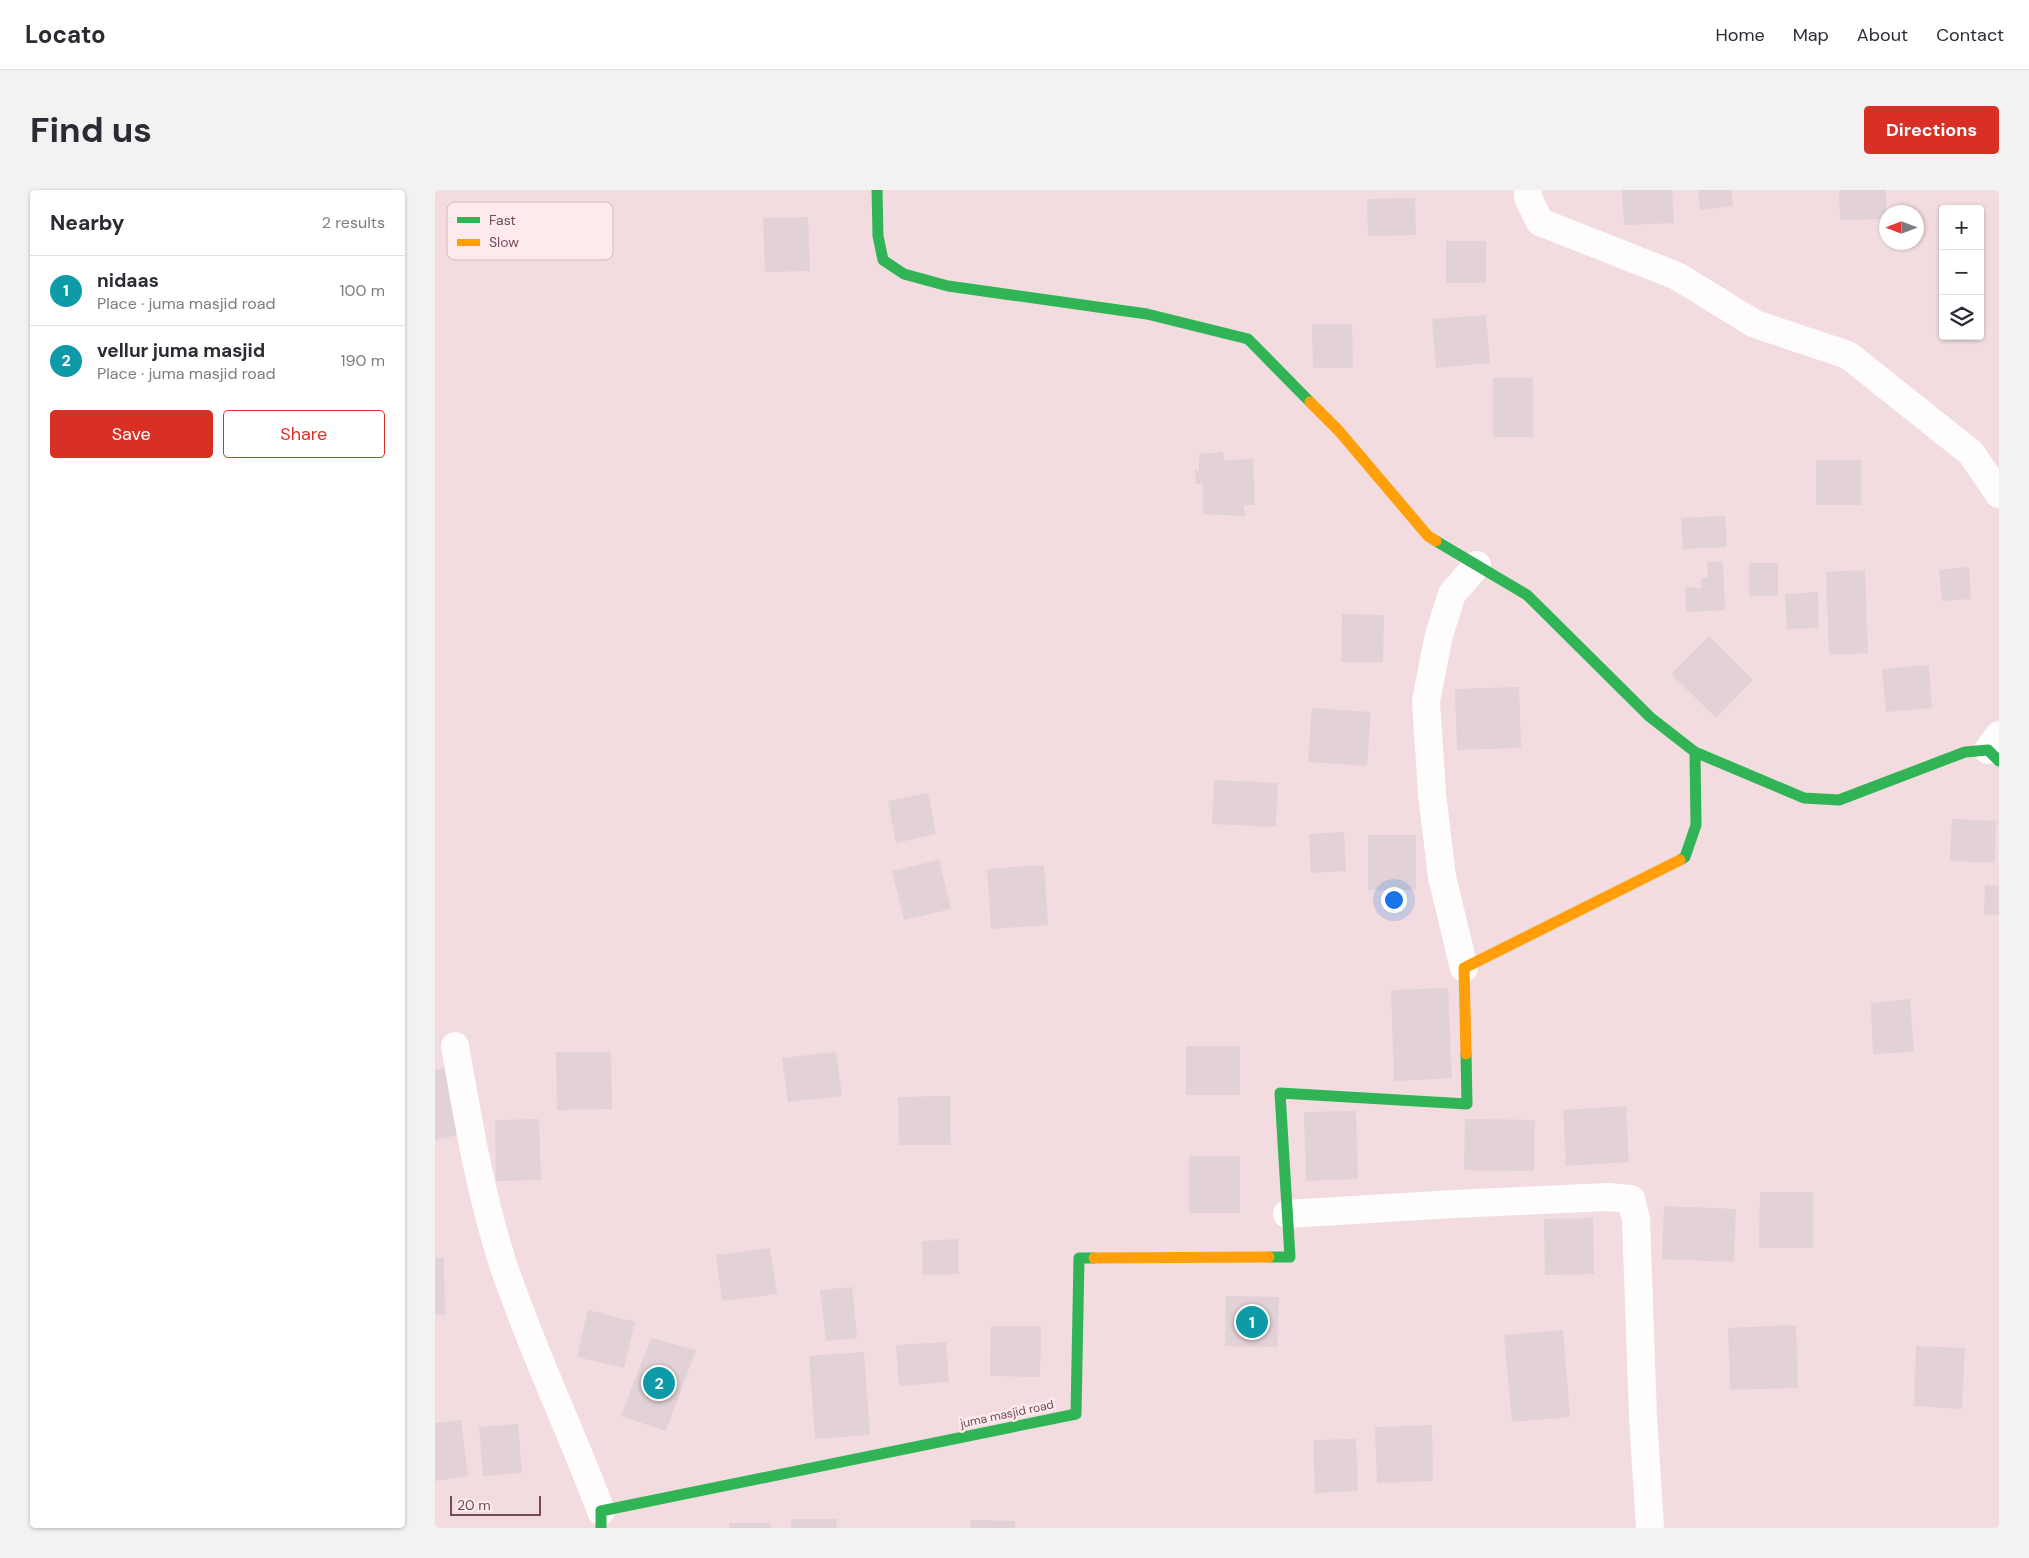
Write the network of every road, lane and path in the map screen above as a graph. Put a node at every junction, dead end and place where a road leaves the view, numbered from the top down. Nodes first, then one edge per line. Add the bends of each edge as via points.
1 (877, 190) edge
2 (1528, 190) edge
3 (1999, 494) edge
4 (1477, 565) junction
5 (1995, 748) edge
6 (1695, 752) junction
7 (1464, 968) junction
8 (455, 1046) dead end
9 (1287, 1214) junction
10 (601, 1519) edge
11 (1650, 1528) edge

1 - 4 street via 878,236 883,260 904,274 949,286 1147,314 1248,339 1339,431 1428,536
2 - 3 street via 1528,198 1540,222 1677,276 1755,324 1848,354 1971,453
4 - 6 street via 1527,594 1650,716
4 - 7 street via 1452,594 1439,635 1426,701 1432,794 1443,877
5 - 6 street via 1965,752 1839,800 1804,798
6 - 7 street via 1696,825 1685,857
7 - 9 street via 1467,1104 1280,1093
8 - 10 street via 478,1176 503,1264 534,1348 572,1434
9 - 10 street, juma masjid road via 1290,1257 1079,1258 1076,1414
9 - 11 street via 1607,1197 1631,1199 1636,1219

